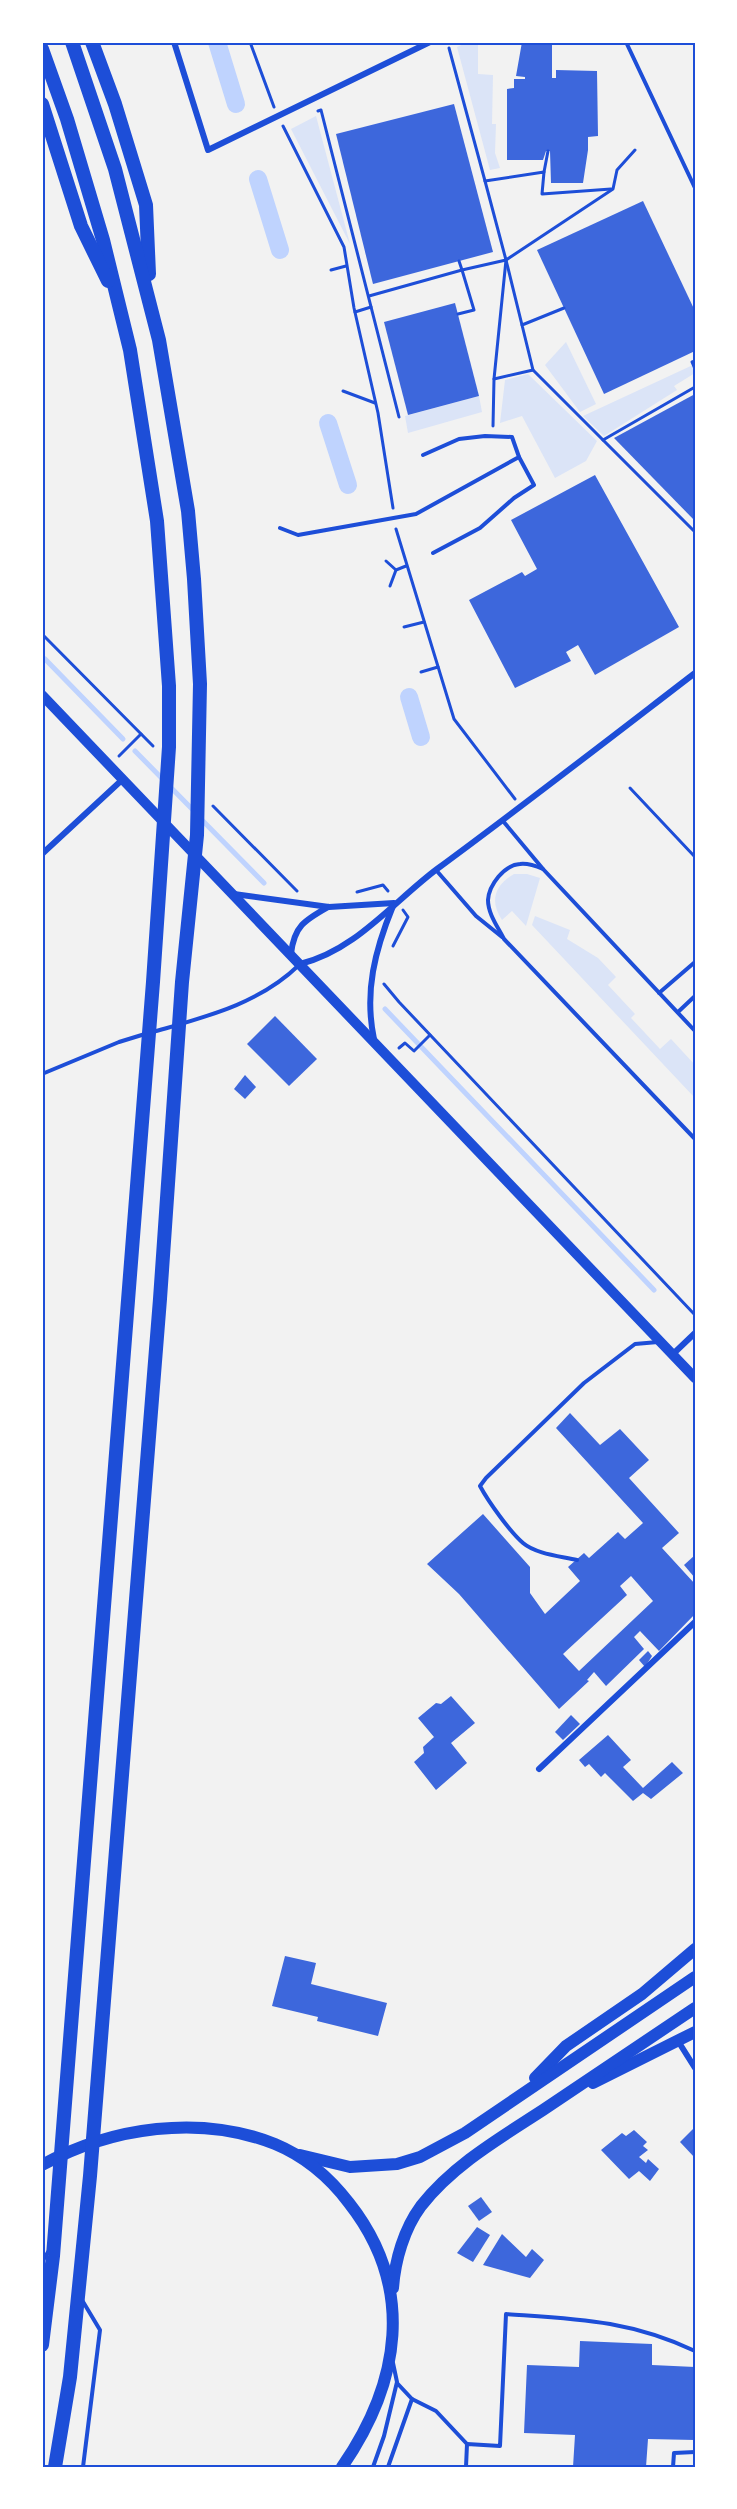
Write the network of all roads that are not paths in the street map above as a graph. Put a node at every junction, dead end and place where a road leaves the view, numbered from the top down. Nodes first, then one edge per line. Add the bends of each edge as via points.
1 (72, 42) edge
2 (92, 42) edge
3 (174, 42) edge
4 (430, 42) edge
5 (626, 42) edge
6 (42, 49) edge
7 (42, 104) edge
8 (695, 188) edge
9 (149, 297) junction
10 (121, 306) junction
11 (423, 455) dead end
12 (519, 457) junction
13 (280, 528) dead end
14 (433, 553) dead end
15 (695, 673) edge
16 (42, 695) edge
17 (123, 778) junction
18 (503, 821) junction
19 (42, 854) edge
20 (543, 869) junction
21 (436, 870) junction
22 (233, 894) junction
23 (394, 903) junction
24 (329, 907) junction
25 (504, 939) junction
26 (291, 954) junction
27 (695, 962) edge
28 (300, 964) junction
29 (659, 993) junction
30 (695, 996) edge
31 (678, 1012) junction
32 (695, 1030) edge
33 (375, 1043) junction
34 (42, 1074) edge
35 (695, 1139) edge
36 (695, 1333) edge
37 (659, 1342) junction
38 (672, 1355) junction
39 (695, 1378) edge
40 (577, 1560) dead end
41 (695, 1622) edge
42 (539, 1769) dead end
43 (695, 1949) edge
44 (695, 1977) edge
45 (695, 2008) edge
46 (695, 2032) edge
47 (678, 2042) junction
48 (695, 2068) edge
49 (518, 2095) junction
50 (564, 2095) junction
51 (291, 2152) junction
52 (42, 2165) edge
53 (54, 2244) junction
54 (42, 2262) edge
55 (79, 2296) junction
56 (392, 2301) junction
57 (42, 2345) edge
58 (695, 2351) edge
59 (391, 2352) junction
60 (397, 2382) junction
61 (412, 2399) junction
62 (467, 2444) junction
63 (695, 2452) edge
64 (56, 2467) edge
65 (83, 2467) edge
66 (342, 2467) edge
67 (373, 2467) edge
68 (388, 2467) edge
69 (466, 2467) edge
70 (674, 2467) edge

1 - 9 highway via 115,169
2 - 9 highway via 146,205
3 - 4 street via 208,150
5 - 8 lane
6 - 10 highway via 70,128
7 - 10 highway via 81,226
9 - 55 highway via 188,511 200,684 197,835
10 - 53 highway via 157,521 169,686 169,747
11 - 12 lane via 459,439 493,436 512,437
12 - 13 lane via 416,514 298,536
12 - 14 lane via 534,485 480,528
15 - 18 street
16 - 17 main road
17 - 19 street
17 - 22 main road
18 - 20 lane
18 - 21 street
20 - 25 lane via 520,864 497,878 488,900
20 - 29 lane
21 - 23 street
21 - 25 lane via 476,916
22 - 24 street
22 - 26 main road
23 - 24 street
23 - 28 street via 334,952
23 - 33 street via 374,960 369,1018
24 - 26 street via 300,926 292,938
25 - 35 lane
26 - 28 main road
27 - 29 lane
28 - 33 main road
28 - 34 lane via 270,987 224,1012 119,1042
29 - 31 lane
30 - 31 lane
31 - 32 lane
33 - 37 main road
36 - 38 street
37 - 38 main road
37 - 40 lane via 634,1344 584,1383 480,1486 523,1544
38 - 39 main road
41 - 42 street
43 - 49 main road via 642,1994 566,2046
44 - 49 main road
45 - 50 main road
46 - 47 main road
47 - 48 street
47 - 50 main road
49 - 51 main road via 442,2147 397,2164 350,2167
50 - 56 main road via 459,2168 420,2208 399,2256
51 - 52 main road via 244,2134 188,2127 117,2136
51 - 56 main road via 329,2180 362,2221 378,2251
53 - 54 lane
53 - 57 highway
55 - 64 highway
55 - 65 lane via 100,2330
56 - 59 main road
58 - 62 lane via 646,2331 596,2320 506,2314 500,2446
59 - 60 lane
59 - 66 main road via 375,2410
60 - 61 lane
60 - 67 lane
61 - 62 lane via 436,2411
61 - 68 lane
62 - 69 lane
63 - 70 lane via 674,2453

